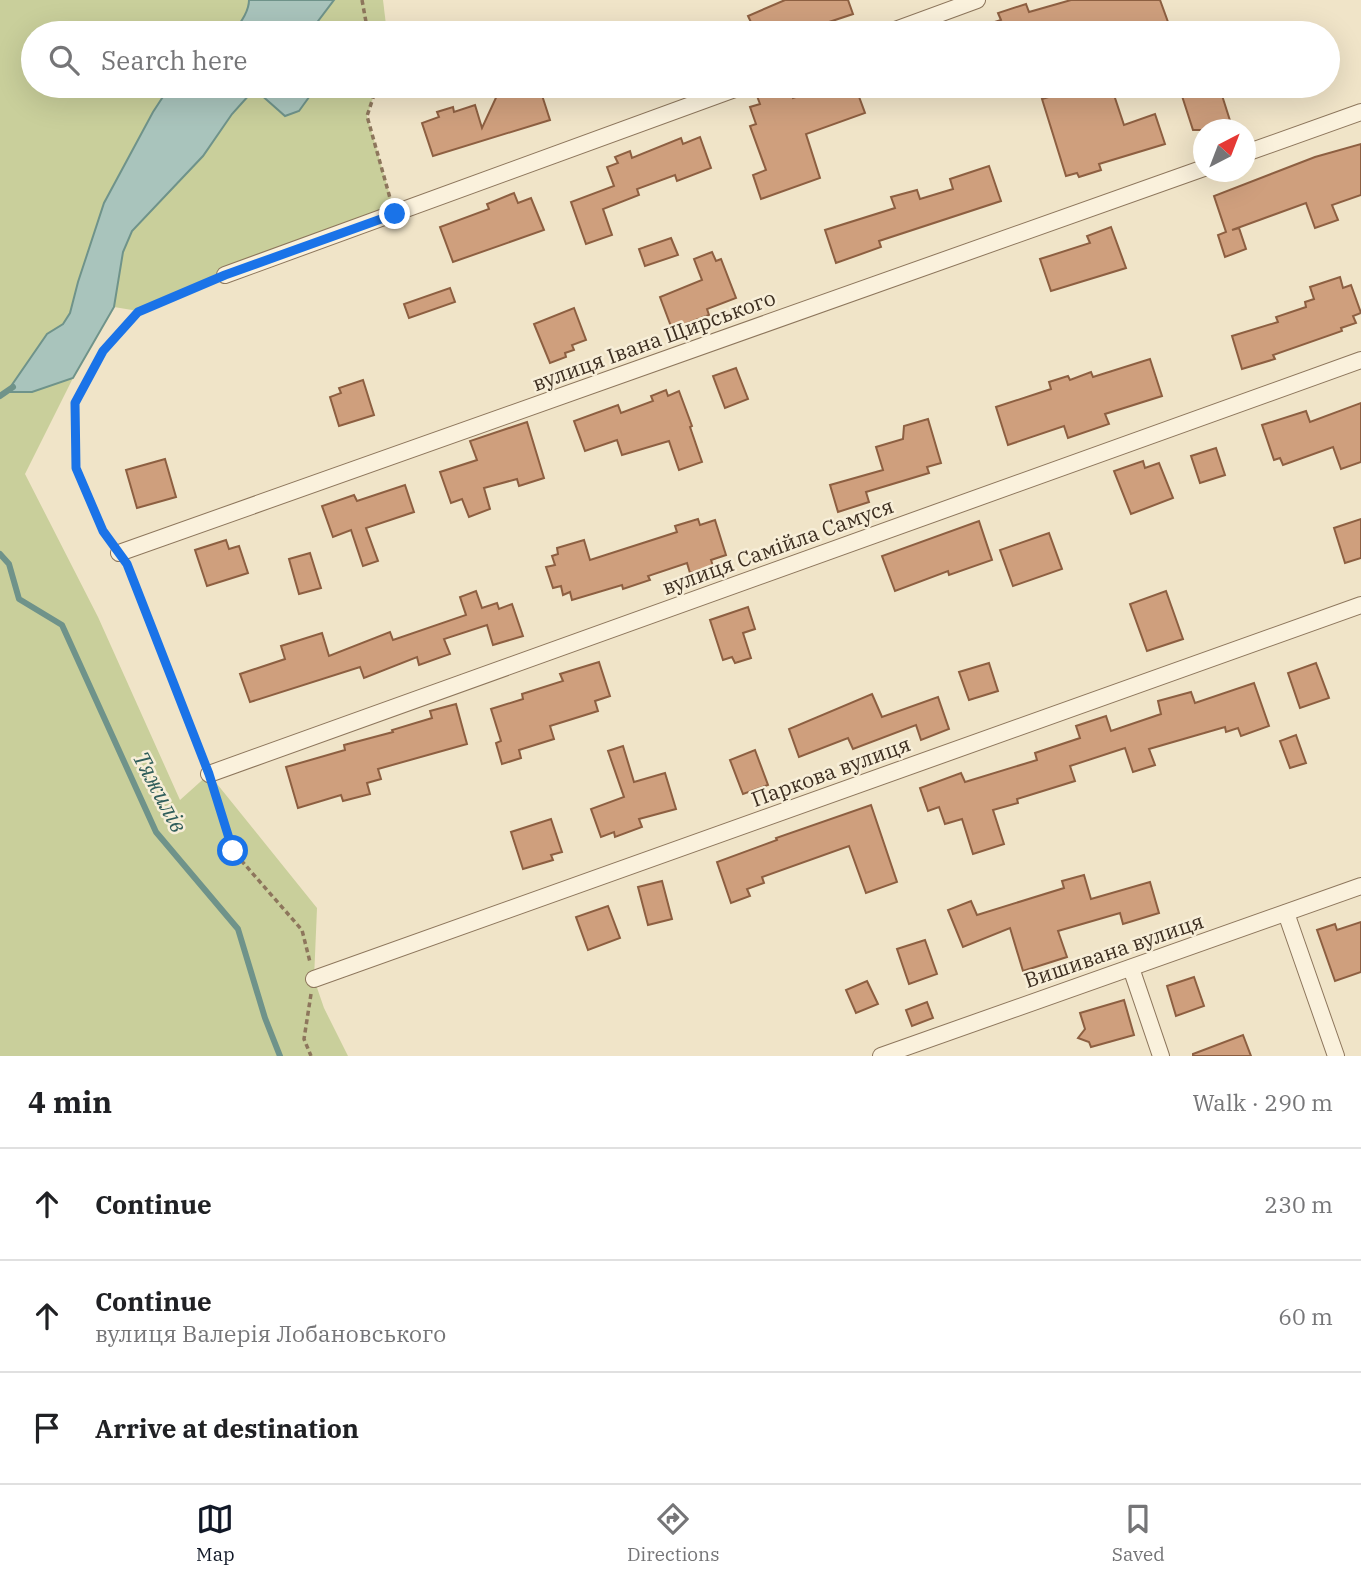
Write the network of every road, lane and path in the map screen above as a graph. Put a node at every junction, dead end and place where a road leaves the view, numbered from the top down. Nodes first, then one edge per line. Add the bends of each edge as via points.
1 (362, 0) edge
2 (977, 0) edge
3 (366, 21) edge
4 (920, 21) edge
5 (373, 98) edge
6 (710, 98) edge
7 (1361, 111) edge
8 (1256, 149) edge
9 (1193, 172) edge
10 (395, 214) junction
11 (225, 275) joint
12 (1361, 360) edge
13 (119, 554) junction
14 (1361, 605) edge
15 (209, 774) junction
16 (1361, 886) edge
17 (1286, 913) junction
18 (302, 930) dead end
19 (1131, 968) junction
20 (314, 979) dead end
21 (881, 1056) edge
22 (1161, 1056) edge
23 (1336, 1056) edge

1 - 3 path
2 - 4 street
5 - 10 path via 367,116
6 - 10 street
7 - 8 street
9 - 13 street, вулиця Івана Щирського
10 - 11 street
11 - 13 path via 138,312 103,351 75,403 76,468 103,531
12 - 15 street, вулиця Самійла Самуся
13 - 15 path via 127,564
14 - 20 street, Паркова вулиця
15 - 18 path via 233,851
16 - 17 street, Вишивана вулиця
17 - 19 street, Вишивана вулиця
17 - 23 street
19 - 21 street, Вишивана вулиця
19 - 22 street

